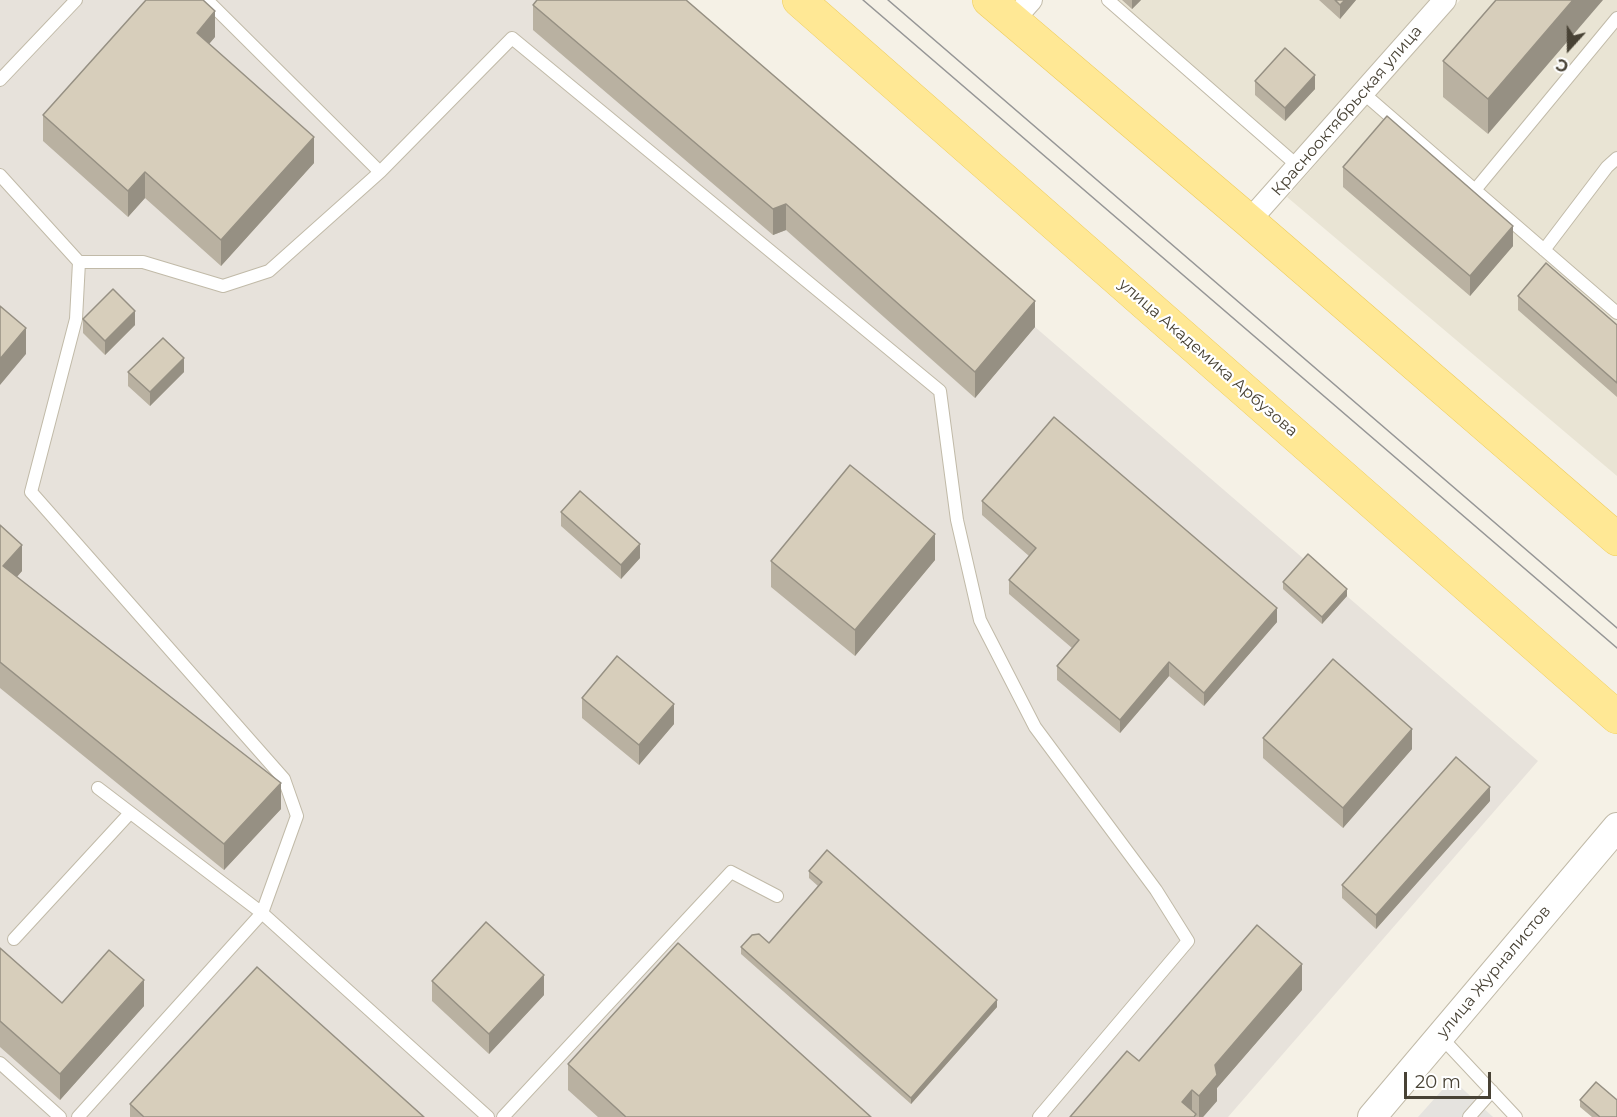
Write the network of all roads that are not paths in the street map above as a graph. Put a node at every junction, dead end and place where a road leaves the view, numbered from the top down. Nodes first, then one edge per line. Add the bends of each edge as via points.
1 (76, 0) edge
2 (207, 0) edge
3 (799, 0) edge
4 (1108, 0) edge
5 (1445, 0) edge
6 (1011, 7) edge
7 (1617, 18) edge
8 (0, 80) edge
9 (1363, 93) junction
10 (1617, 159) edge
11 (1299, 167) junction
12 (380, 172) junction
13 (0, 175) edge
14 (1474, 190) junction
15 (1250, 221) junction
16 (1544, 250) junction
17 (79, 262) junction
18 (1617, 313) edge
19 (1617, 539) edge
20 (1617, 717) edge
21 (98, 788) dead end
22 (130, 813) junction
23 (1617, 827) edge
24 (777, 896) dead end
25 (262, 913) junction
26 (14, 939) dead end
27 (1440, 1036) junction
28 (0, 1063) edge
29 (1492, 1091) junction
30 (60, 1117) edge
31 (78, 1117) edge
32 (488, 1117) edge
33 (502, 1117) edge
34 (1039, 1117) edge
35 (1372, 1117) edge
36 (1469, 1117) edge
37 (1516, 1117) edge

1 - 8 lane
2 - 12 lane
3 - 20 main road, улица Академика Арбузова
4 - 11 lane
5 - 9 street, Краснооктябрьская улица
6 - 15 main road
7 - 14 lane
9 - 11 street, Краснооктябрьская улица
9 - 14 lane
10 - 16 lane
11 - 15 street, Краснооктябрьская улица
12 - 17 lane via 269,271 223,286 143,262
12 - 34 lane via 512,38 940,392 957,520 980,620 1035,727 1188,941
13 - 17 lane
14 - 16 lane
15 - 19 main road
16 - 18 lane
17 - 25 lane via 76,319 31,492 284,779 297,816
21 - 22 lane
22 - 25 lane
22 - 26 lane
23 - 27 street, улица Журналистов
24 - 33 lane via 731,872
25 - 31 lane
25 - 32 lane
27 - 29 lane
27 - 35 street, улица Журналистов
28 - 30 lane
29 - 36 lane
29 - 37 lane

